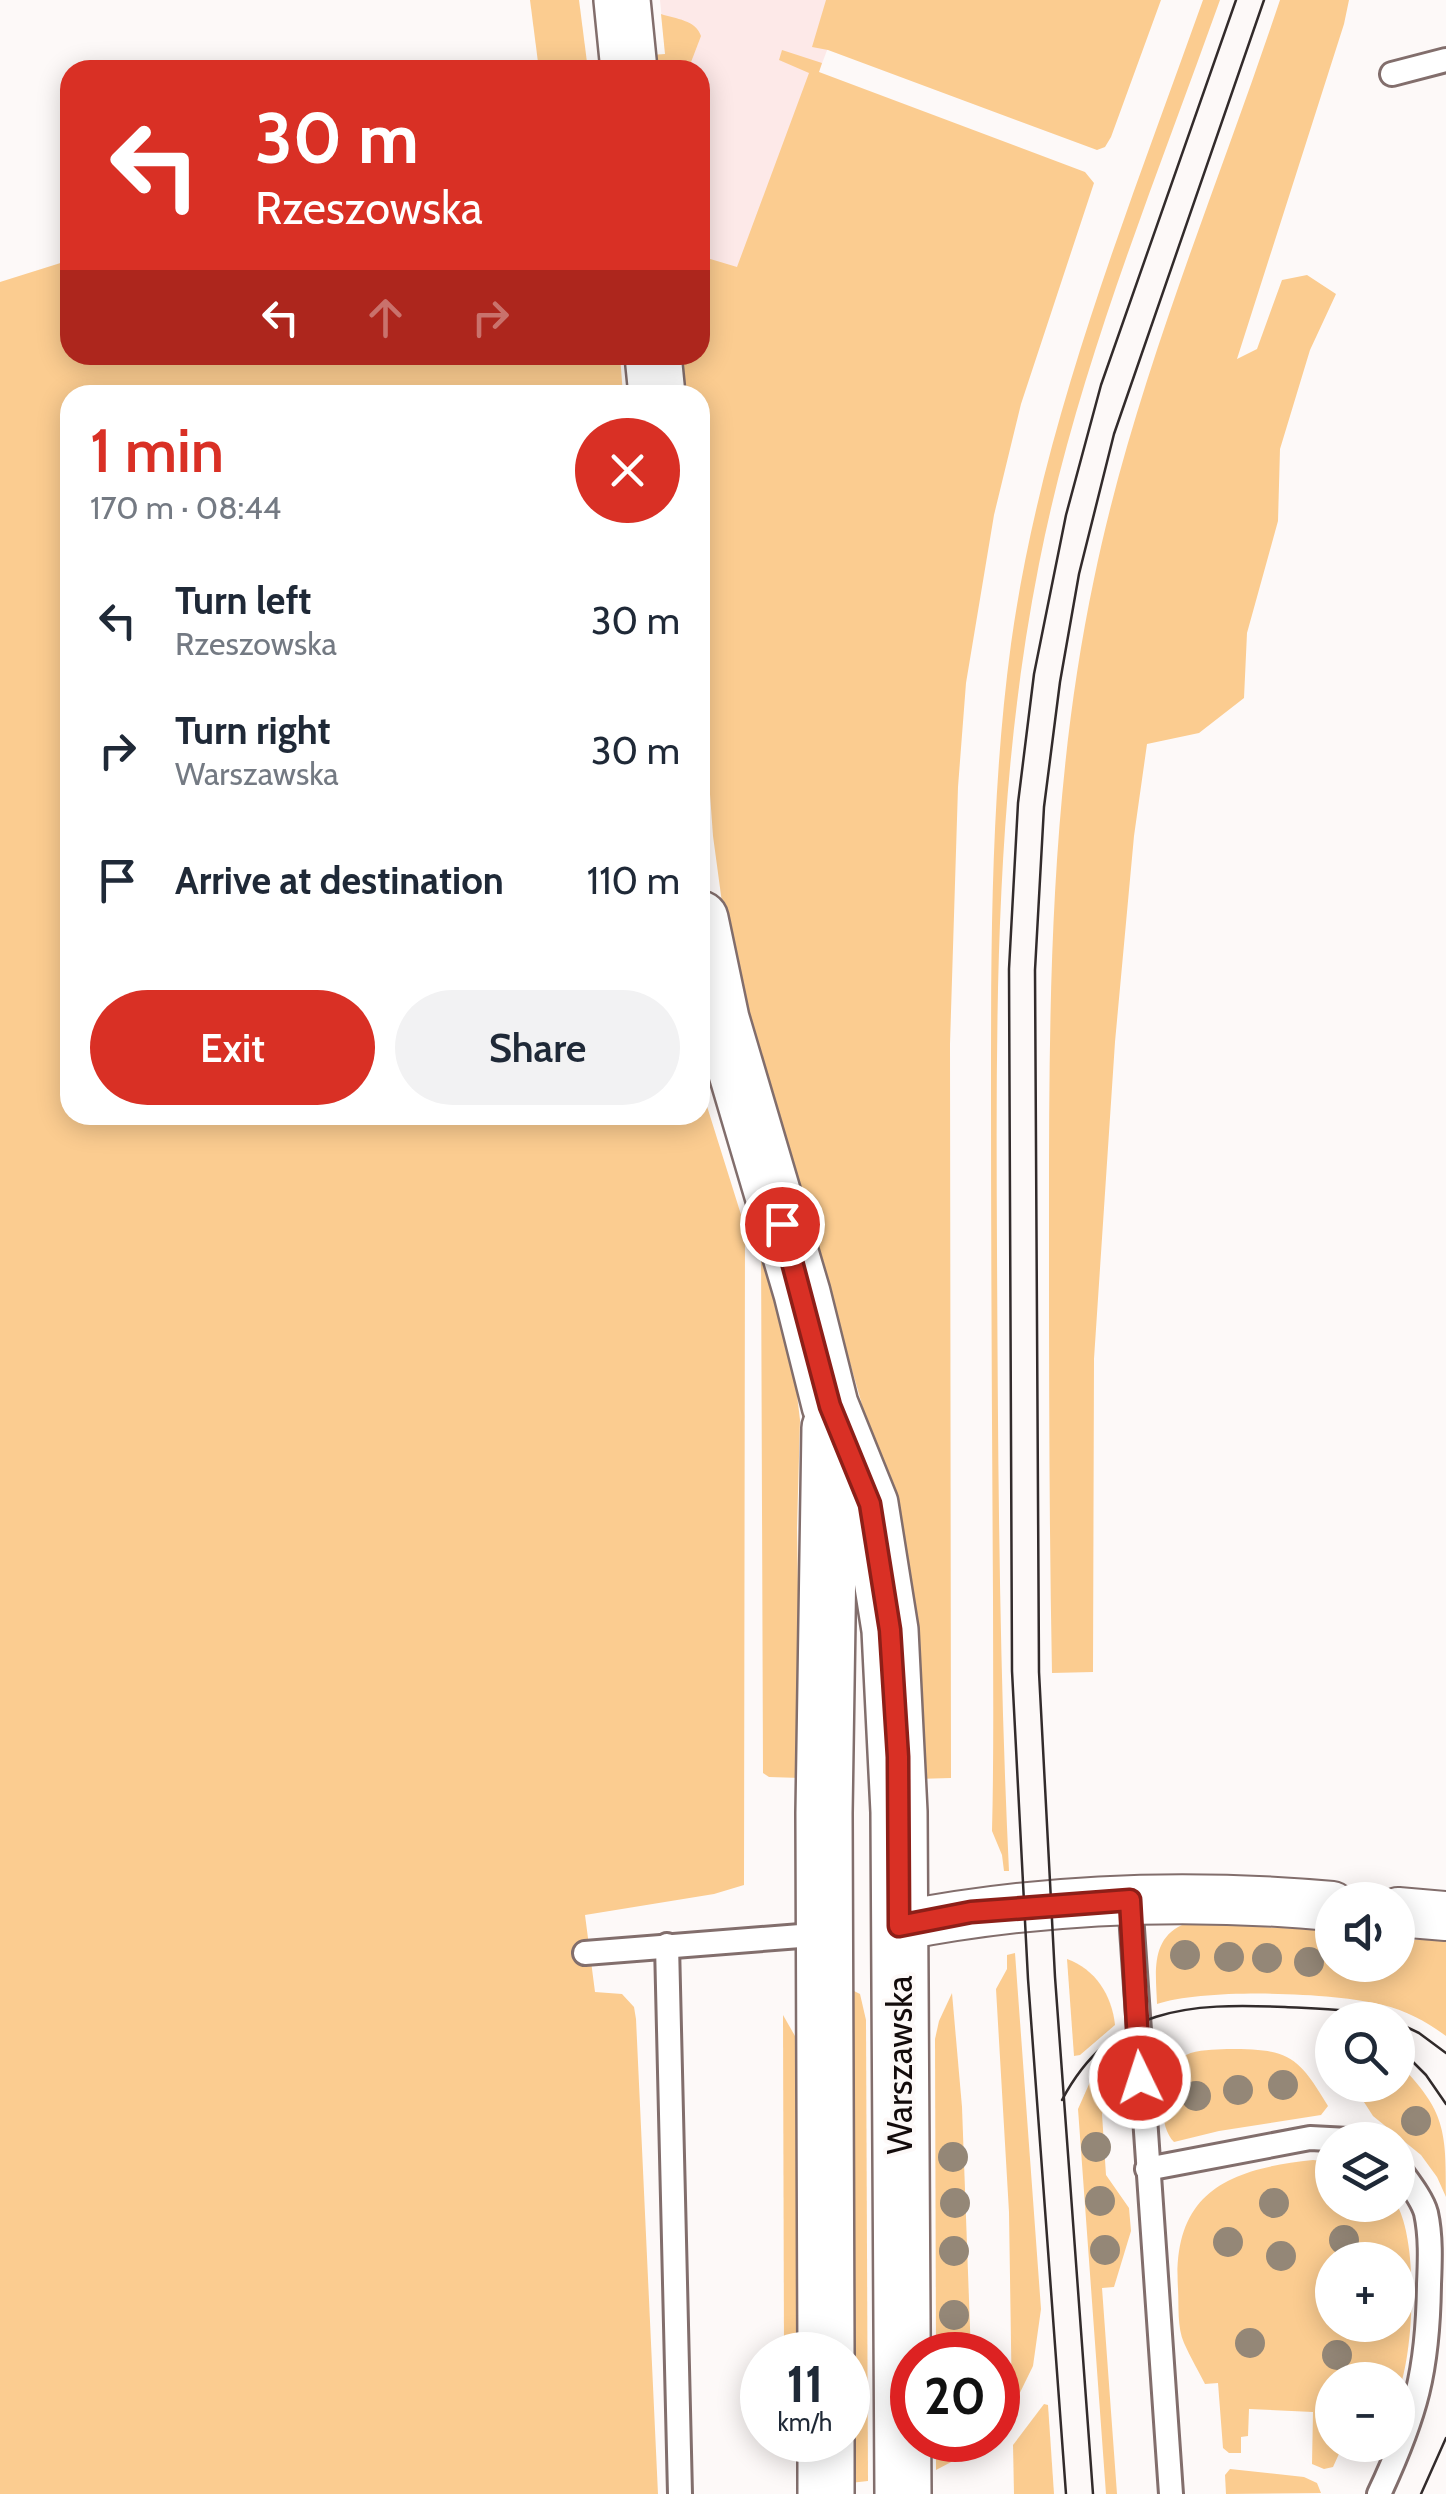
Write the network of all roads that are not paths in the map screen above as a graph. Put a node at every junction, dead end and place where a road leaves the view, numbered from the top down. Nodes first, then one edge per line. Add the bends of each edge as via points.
1 (622, 0) edge
2 (627, 60) edge
3 (1446, 60) edge
4 (1392, 74) dead end
5 (710, 967) edge
6 (830, 1406) junction
7 (1130, 1900) junction
8 (1315, 1905) edge
9 (1415, 1913) edge
10 (1446, 1916) edge
11 (899, 1926) junction
12 (826, 1934) junction
13 (667, 1946) junction
14 (585, 1953) dead end
15 (1315, 2138) edge
16 (1147, 2170) junction
17 (1415, 2194) edge
18 (826, 2332) edge
19 (826, 2462) edge
20 (680, 2494) edge
21 (826, 2494) edge
22 (903, 2494) edge
23 (1170, 2494) edge
24 (1380, 2494) edge

1 - 2 street
3 - 4 lane
5 - 6 street, Warszawska
6 - 11 street, Warszawska via 870,1504 890,1630
6 - 12 street, Warszawska
7 - 8 street
7 - 11 street via 971,1912
7 - 16 lane
9 - 10 street
11 - 12 street
11 - 22 street, Warszawska
12 - 13 lane
12 - 18 street, Warszawska
13 - 14 lane
13 - 20 lane
15 - 16 lane
16 - 23 lane
17 - 24 lane via 1425,2210 1430,2249 1428,2338 1422,2382
19 - 21 street

